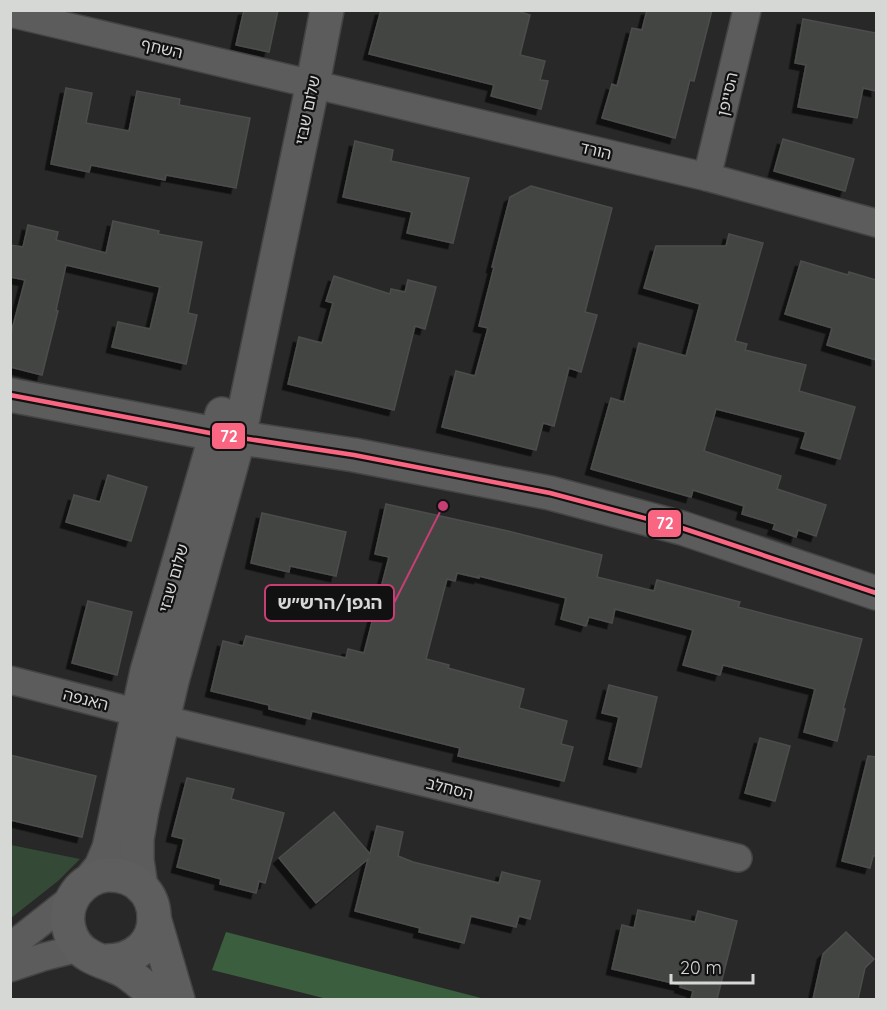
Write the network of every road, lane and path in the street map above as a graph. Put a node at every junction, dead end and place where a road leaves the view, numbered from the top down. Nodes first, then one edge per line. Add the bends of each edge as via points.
1 (327, 10) edge
2 (747, 10) edge
3 (10, 13) edge
4 (314, 83) junction
5 (707, 177) junction
6 (876, 223) edge
7 (10, 395) edge
8 (227, 436) junction
9 (876, 593) edge
10 (10, 680) edge
11 (150, 716) junction
12 (738, 858) dead end
13 (141, 887) junction
14 (82, 889) junction
15 (154, 918) junction
16 (10, 947) edge
17 (91, 954) junction
18 (10, 968) edge
19 (160, 999) edge
20 (178, 999) edge

1 - 4 street, שלום שבזי
2 - 5 street, הסייפן
3 - 4 street, השחף
4 - 5 street, הורד
4 - 8 street, שלום שבזי via 271,280
5 - 6 street, הורד
7 - 8 street
8 - 9 street via 444,472 596,504 693,531
8 - 11 street, שלום שבזי
10 - 11 street, האנפה
11 - 12 street, הסחלב
11 - 13 street, שלום שבזי via 137,839
11 - 14 street, שלום שבזי via 109,848 101,867
13 - 14 main road via 130,879 104,875
13 - 15 main road via 149,898
14 - 16 street
14 - 17 main road via 68,910 68,924 71,937
15 - 17 main road via 149,938 130,957 117,961
15 - 20 main road
17 - 18 street via 43,957
17 - 19 main road via 124,971

